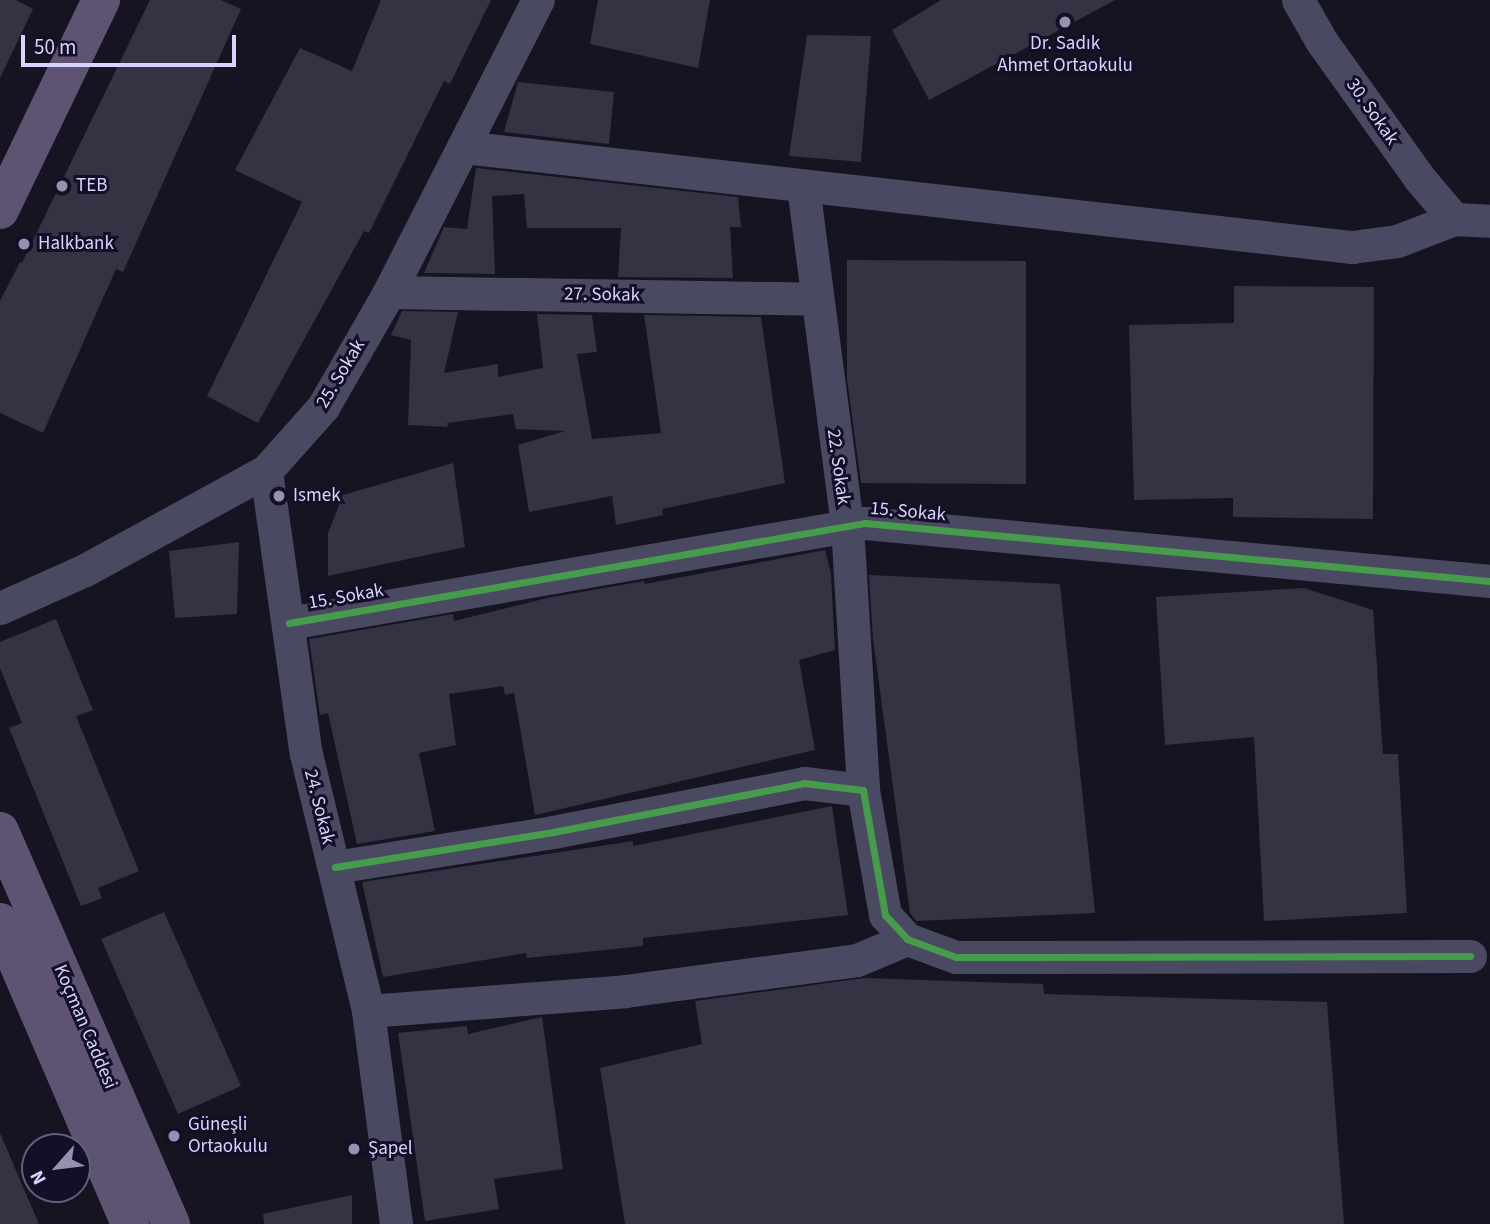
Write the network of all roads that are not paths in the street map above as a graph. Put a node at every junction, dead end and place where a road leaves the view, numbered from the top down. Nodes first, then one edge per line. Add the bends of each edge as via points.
1 (102, 0) edge
2 (538, 0) edge
3 (1298, 0) edge
4 (463, 147) junction
5 (803, 186) junction
6 (0, 210) edge
7 (1454, 219) junction
8 (1490, 221) edge
9 (389, 292) junction
10 (815, 299) junction
11 (266, 471) junction
12 (846, 526) junction
13 (1490, 581) edge
14 (0, 608) edge
15 (289, 623) junction
16 (863, 790) junction
17 (0, 831) edge
18 (335, 867) junction
19 (0, 922) edge
20 (907, 939) junction
21 (1471, 956) dead end
22 (368, 1011) junction
23 (130, 1224) edge
24 (171, 1224) edge
25 (396, 1224) edge

1 - 6 main road
2 - 4 street, 25. Sokak
3 - 7 street, 30. Sokak via 1322,42
4 - 5 street
4 - 9 street, 25. Sokak
5 - 7 street via 1352,247 1397,241
5 - 10 street, 22. Sokak
7 - 8 street
9 - 10 street, 27. Sokak
9 - 11 street, 25. Sokak via 323,407
10 - 12 street, 22. Sokak
11 - 14 street, 25. Sokak via 85,570
11 - 15 street, 24. Sokak
12 - 13 street, 15. Sokak via 865,523
12 - 15 street, 15. Sokak
12 - 16 street, 22. Sokak
15 - 18 street, 24. Sokak via 306,754
16 - 18 street via 804,783 553,832
16 - 20 street, 22. Sokak via 886,915
17 - 24 main road, Koçman Caddesi
18 - 22 street, 24. Sokak
19 - 23 main road
20 - 21 street via 956,957
20 - 22 street via 858,960 625,992
22 - 25 street, 24. Sokak

